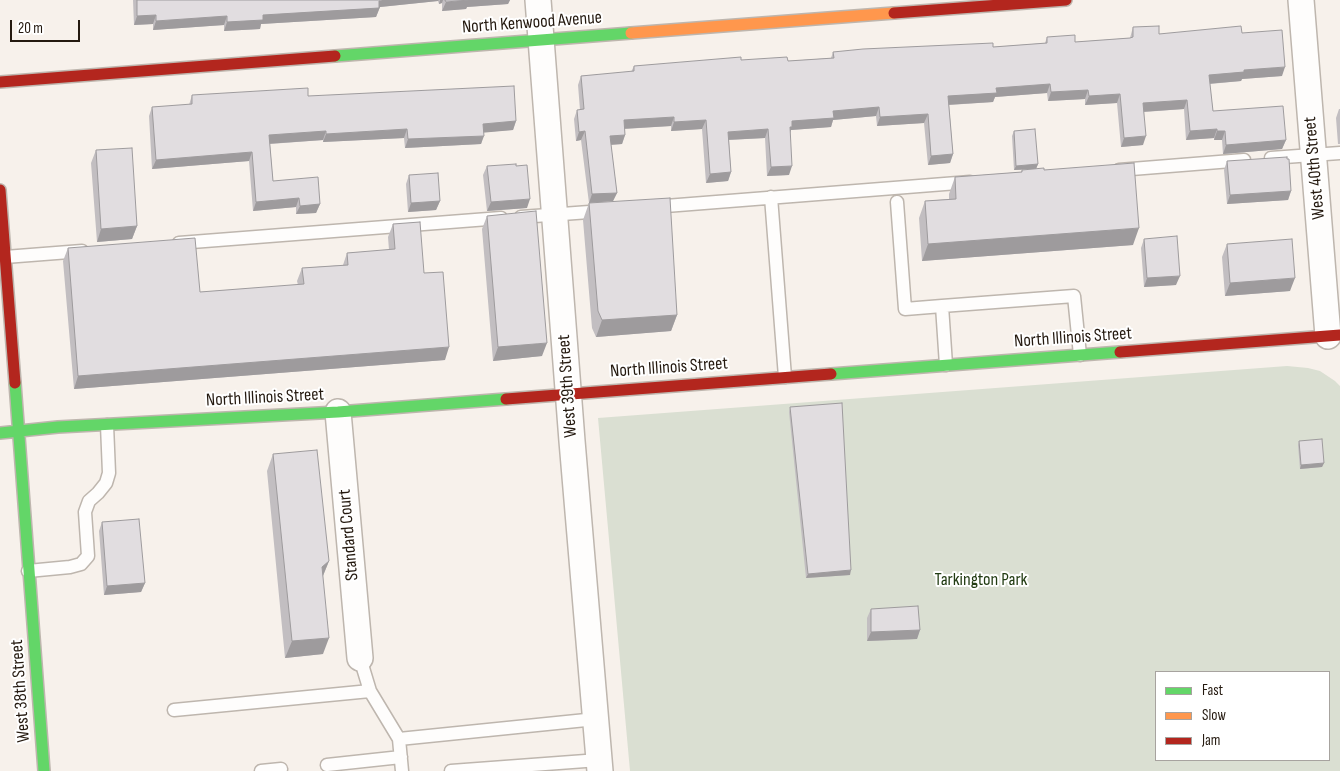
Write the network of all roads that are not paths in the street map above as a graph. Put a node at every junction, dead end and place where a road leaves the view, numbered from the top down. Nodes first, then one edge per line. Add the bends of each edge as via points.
1 (538, 0) edge
2 (1066, 0) edge
3 (1302, 0) edge
4 (541, 40) junction
5 (0, 82) edge
6 (1340, 153) edge
7 (1313, 155) junction
8 (1110, 171) edge
9 (980, 181) edge
10 (0, 190) edge
11 (771, 197) junction
12 (897, 202) dead end
13 (638, 208) edge
14 (618, 209) edge
15 (555, 214) junction
16 (166, 244) edge
17 (96, 250) edge
18 (5, 257) junction
19 (942, 306) junction
20 (1334, 335) edge
21 (1080, 356) junction
22 (946, 365) junction
23 (785, 377) junction
24 (569, 393) junction
25 (338, 412) junction
26 (107, 425) junction
27 (18, 431) junction
28 (0, 434) edge
29 (28, 571) junction
30 (360, 658) joint
31 (370, 692) junction
32 (174, 710) dead end
33 (596, 719) junction
34 (399, 739) junction
35 (401, 758) junction
36 (327, 765) dead end
37 (600, 765) edge
38 (281, 769) dead end
39 (44, 771) edge
40 (261, 771) edge
41 (402, 771) edge
42 (451, 771) edge

1 - 4 street, West 39th Street
2 - 4 street, North Kenwood Avenue
3 - 7 street, West 40th Street
4 - 5 street, North Kenwood Avenue
4 - 15 street, West 39th Street
6 - 7 lane
7 - 8 lane
7 - 20 street, West 40th Street
9 - 11 lane
10 - 18 street, West 38th Street
11 - 13 lane
11 - 23 lane
12 - 19 lane via 906,309
14 - 15 lane
15 - 16 lane
15 - 24 street, West 39th Street
17 - 18 lane
18 - 27 street, West 38th Street
19 - 21 lane via 1074,296
19 - 22 lane
20 - 21 street, North Illinois Street
21 - 22 street, North Illinois Street
22 - 23 street, North Illinois Street
23 - 24 street, North Illinois Street
24 - 25 street, North Illinois Street
24 - 33 street, West 39th Street
25 - 26 street, North Illinois Street
25 - 30 street, Standard Court
26 - 27 street, North Illinois Street
26 - 29 lane via 109,473 106,483 89,501 85,512 88,556 81,564
27 - 28 street, North Illinois Street
27 - 29 street, West 38th Street
29 - 39 street, West 38th Street
30 - 31 lane
31 - 32 lane
31 - 34 lane
33 - 34 lane
33 - 37 street, West 39th Street
34 - 35 lane
35 - 36 lane
35 - 41 lane
37 - 42 lane
38 - 40 lane

